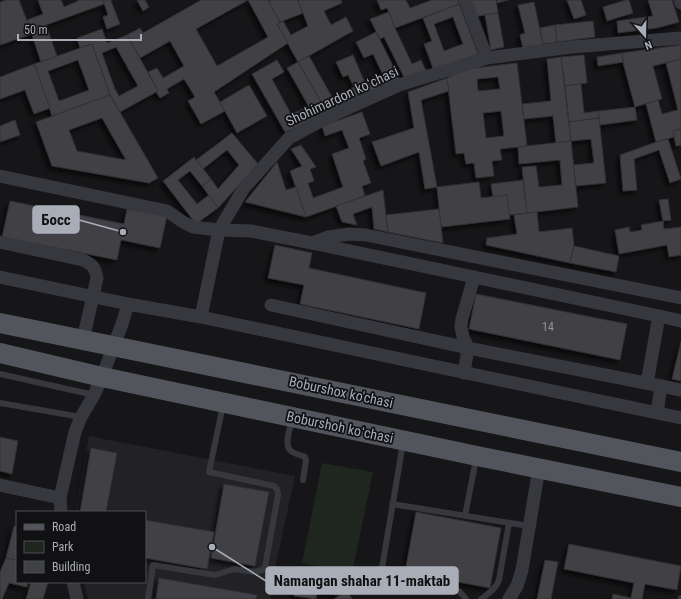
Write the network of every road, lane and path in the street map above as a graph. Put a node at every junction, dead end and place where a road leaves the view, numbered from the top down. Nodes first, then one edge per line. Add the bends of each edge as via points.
1 (464, 0) edge
2 (680, 0) edge
3 (681, 3) edge
4 (681, 38) edge
5 (487, 58) junction
6 (0, 176) edge
7 (219, 230) junction
8 (0, 242) edge
9 (312, 243) junction
10 (0, 277) edge
11 (474, 277) junction
12 (93, 297) junction
13 (681, 298) edge
14 (128, 304) junction
15 (271, 305) dead end
16 (659, 316) junction
17 (201, 317) junction
18 (681, 321) edge
19 (0, 323) edge
20 (83, 340) junction
21 (113, 347) junction
22 (468, 348) junction
23 (0, 353) edge
24 (464, 373) junction
25 (0, 374) edge
26 (102, 377) junction
27 (647, 383) junction
28 (661, 386) junction
29 (681, 390) edge
30 (94, 395) junction
31 (223, 402) junction
32 (0, 403) edge
33 (656, 413) junction
34 (81, 417) junction
35 (292, 417) junction
36 (681, 418) edge
37 (403, 440) junction
38 (477, 456) junction
39 (681, 462) edge
40 (539, 468) junction
41 (303, 480) dead end
42 (0, 486) edge
43 (681, 497) edge
44 (60, 498) junction
45 (392, 504) junction
46 (61, 511) edge
47 (465, 516) junction
48 (509, 523) junction
49 (529, 526) junction
50 (73, 583) edge
51 (77, 599) edge
52 (148, 599) edge
53 (466, 599) edge
54 (481, 599) edge
55 (509, 599) edge

1 - 5 street
2 - 3 street
4 - 5 street, Shohimardon koʻchasi via 572,46
5 - 7 street, Shohimardon koʻchasi via 399,85 289,138 244,188
6 - 7 street via 167,211 193,227
7 - 9 street via 251,230
7 - 17 street, Shohimardon koʻchasi
8 - 12 street via 83,260 91,264 96,270 97,278
9 - 11 street
9 - 13 street via 328,237 366,235
10 - 12 street
11 - 16 street
11 - 22 street via 461,327
12 - 14 street
12 - 20 street
14 - 17 street
14 - 21 street
15 - 22 street
16 - 18 street
16 - 27 street
17 - 24 street
19 - 20 main road, Boburshox ko'chasi
20 - 21 main road, Boburshox ko'chasi
21 - 26 street
21 - 39 main road, Boburshox ko'chasi
22 - 24 street
22 - 27 street
23 - 26 main road, Boburshoh koʻchasi
24 - 33 street
25 - 30 lane
26 - 30 street
26 - 31 main road, Boburshoh koʻchasi
27 - 28 street
28 - 29 street
28 - 33 street
30 - 34 street
31 - 35 main road, Boburshoh koʻchasi
31 - 52 lane via 209,472 274,486 277,489 265,567 255,572 234,569 215,575 153,565
32 - 34 lane
33 - 36 street
34 - 44 street via 75,432
35 - 37 main road, Boburshoh koʻchasi
35 - 41 lane via 287,442 289,450 305,457
37 - 38 main road, Boburshoh koʻchasi
37 - 45 lane
38 - 40 main road, Boburshoh koʻchasi
38 - 47 lane
40 - 43 main road, Boburshoh koʻchasi
40 - 49 street
42 - 44 street
44 - 46 street
45 - 47 lane
45 - 53 lane via 382,568 384,573 394,579 460,592
47 - 48 lane
48 - 49 lane
48 - 54 lane via 498,584
49 - 55 street via 522,570
50 - 51 street

